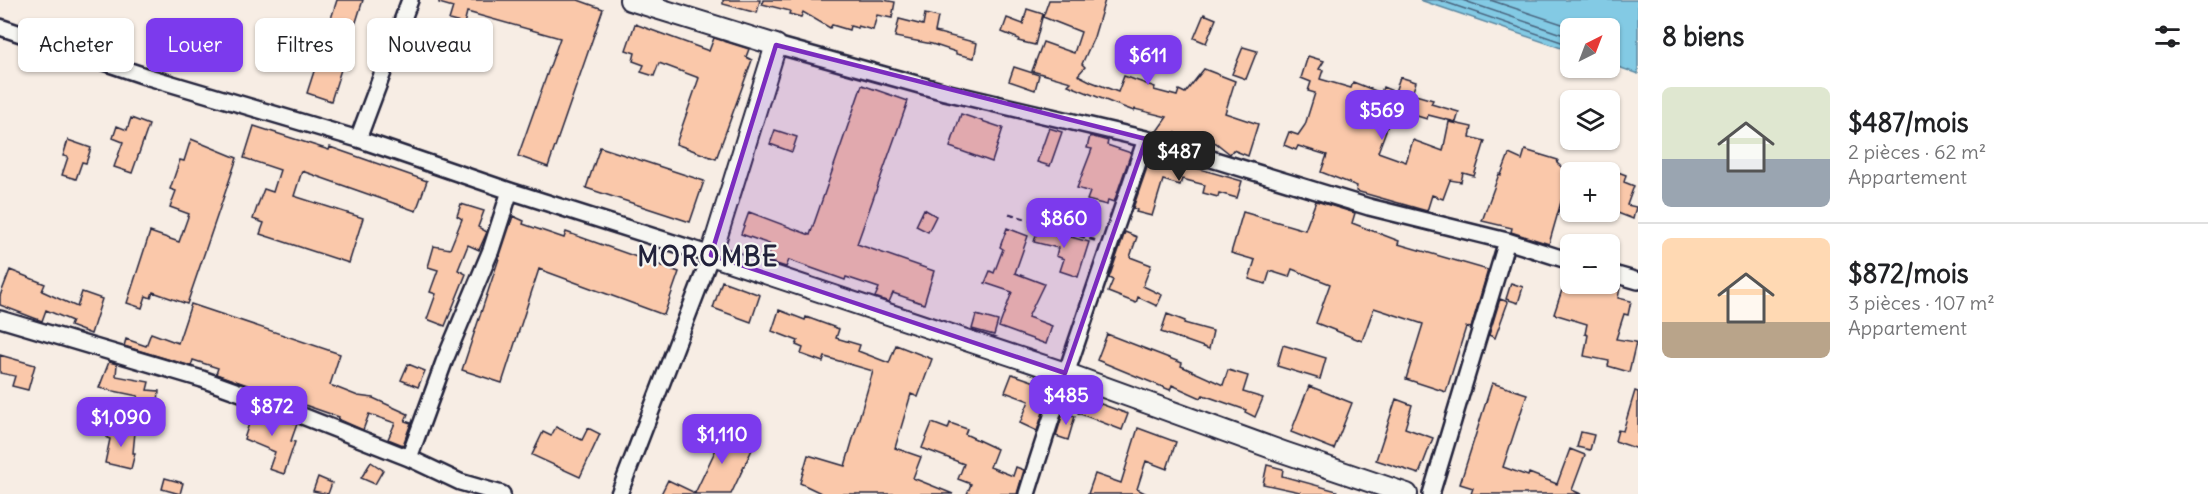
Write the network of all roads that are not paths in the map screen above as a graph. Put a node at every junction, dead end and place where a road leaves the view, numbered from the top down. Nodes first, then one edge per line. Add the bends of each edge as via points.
1 (410, 0) edge
2 (630, 0) edge
3 (0, 27) edge
4 (776, 45) junction
5 (358, 139) junction
6 (1146, 139) junction
7 (510, 191) junction
8 (1507, 241) junction
9 (711, 255) junction
10 (1560, 258) edge
11 (1620, 276) edge
12 (1638, 281) edge
13 (0, 319) edge
14 (1065, 373) junction
15 (409, 458) junction
16 (622, 493) edge
17 (502, 494) edge
18 (1028, 494) edge
19 (1407, 494) edge
20 (1431, 494) edge

1 - 5 street
2 - 4 street
3 - 5 street via 145,76
4 - 6 street via 945,92
4 - 9 street
5 - 7 street
6 - 8 street via 1369,207
6 - 14 street
7 - 9 street
7 - 15 street via 491,250
8 - 10 street
8 - 20 street
9 - 14 street
9 - 16 street
11 - 12 street
13 - 15 street via 202,379
14 - 18 street
14 - 19 street
15 - 17 street via 460,482

